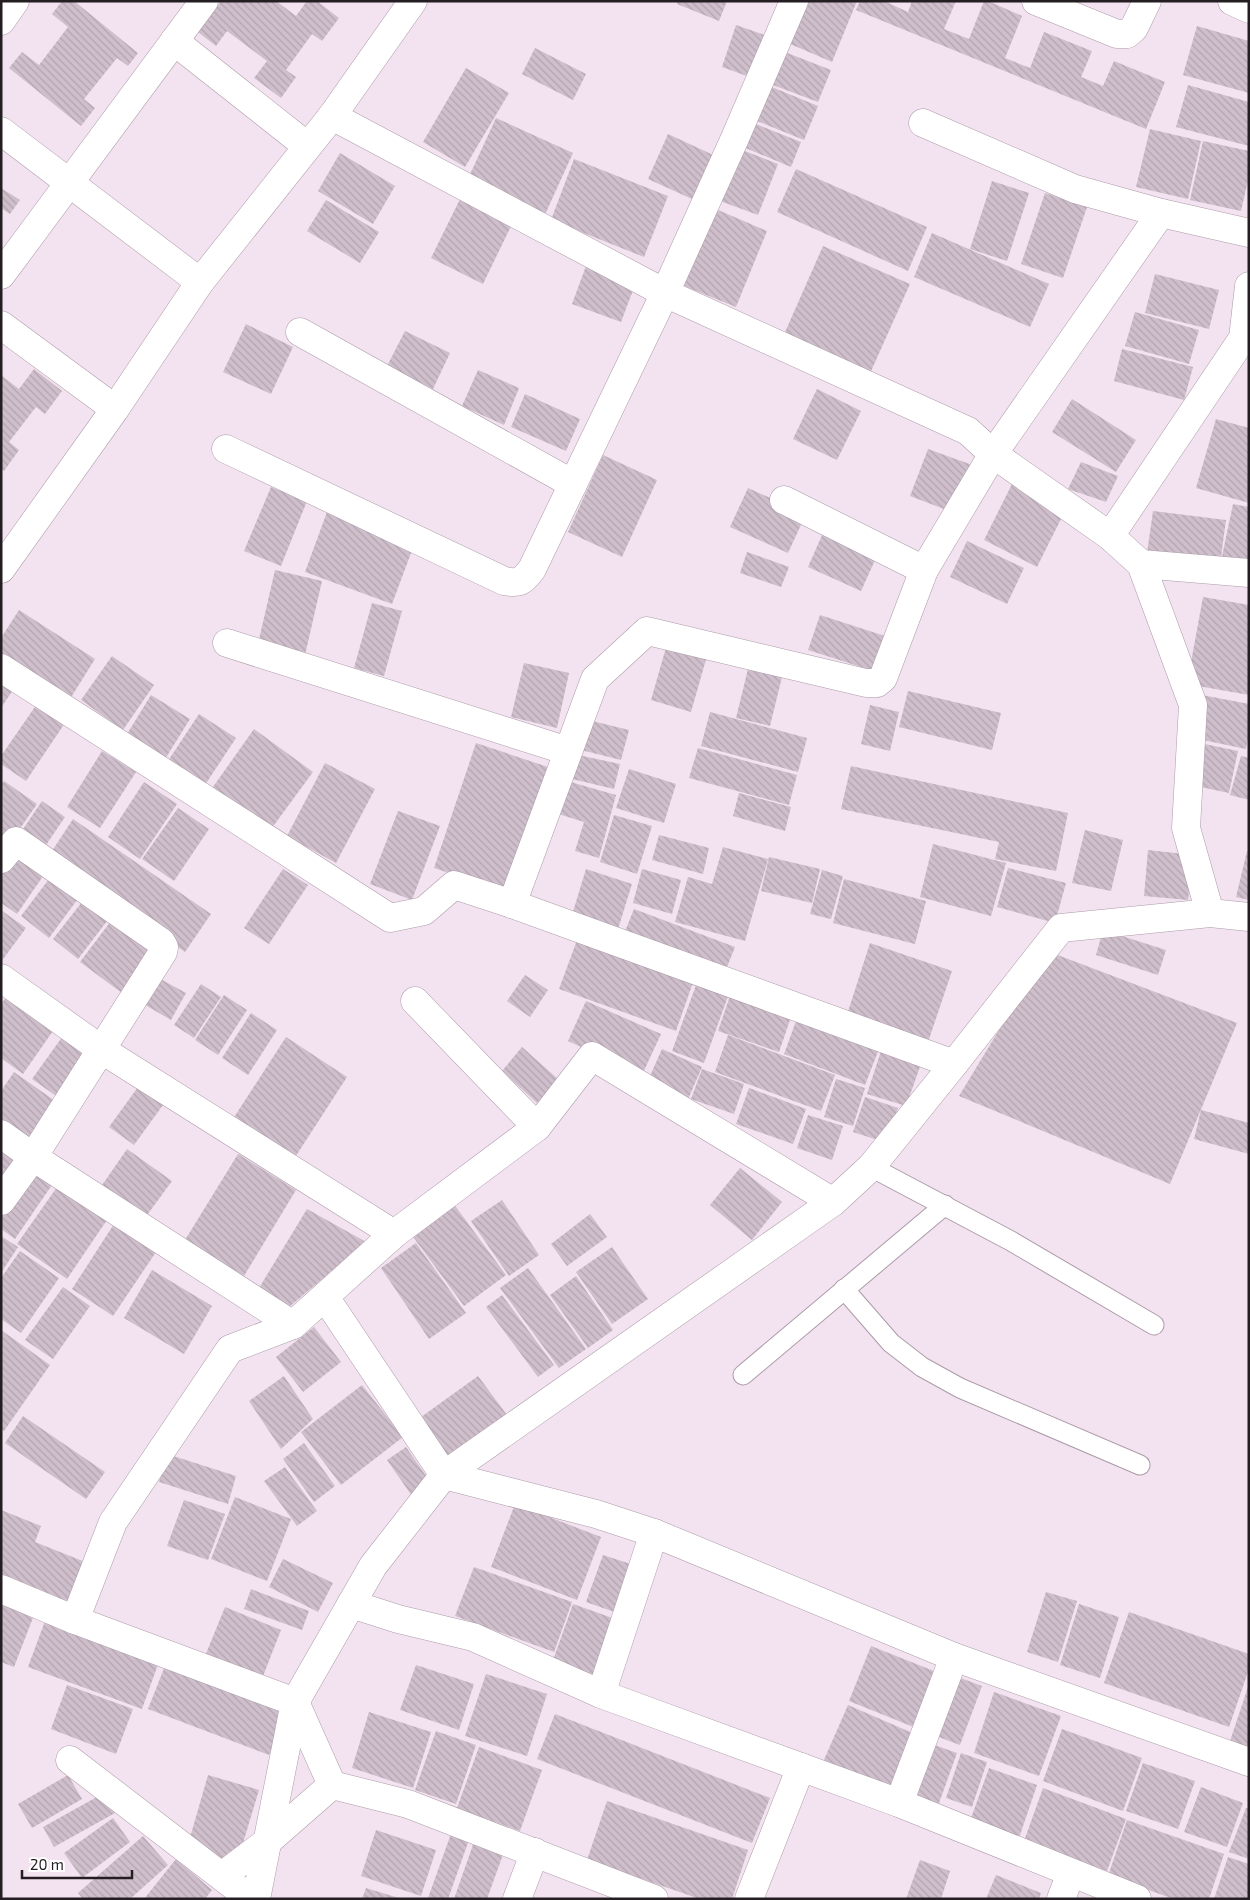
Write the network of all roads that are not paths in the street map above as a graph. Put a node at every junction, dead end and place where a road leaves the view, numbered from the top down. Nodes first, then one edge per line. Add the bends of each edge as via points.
1 (15, 1) edge
2 (204, 1) edge
3 (413, 1) edge
4 (794, 1) edge
5 (1036, 1) edge
6 (1147, 1) edge
7 (1232, 1) edge
8 (1249, 9) edge
9 (1, 21) edge
10 (174, 41) junction
11 (332, 116) junction
12 (923, 123) dead end
13 (1, 131) edge
14 (307, 146) junction
15 (69, 183) junction
16 (1161, 212) junction
17 (1249, 233) edge
18 (1, 275) edge
19 (200, 282) junction
20 (1249, 286) edge
21 (665, 293) junction
22 (1, 325) edge
23 (300, 332) dead end
24 (115, 409) junction
25 (226, 449) dead end
26 (993, 454) junction
27 (573, 484) junction
28 (784, 500) dead end
29 (1110, 536) junction
30 (1141, 564) junction
31 (1, 569) edge
32 (924, 570) junction
33 (1249, 573) edge
34 (227, 643) dead end
35 (1, 668) edge
36 (568, 751) junction
37 (1, 859) edge
38 (512, 904) junction
39 (1210, 913) junction
40 (1249, 916) edge
41 (1, 978) edge
42 (415, 1001) dead end
43 (102, 1050) junction
44 (954, 1064) junction
45 (537, 1127) junction
46 (1, 1134) edge
47 (33, 1157) junction
48 (871, 1167) junction
49 (1, 1201) edge
50 (833, 1202) junction
51 (944, 1205) junction
52 (394, 1234) junction
53 (844, 1289) junction
54 (325, 1297) junction
55 (293, 1325) junction
56 (1154, 1325) dead end
57 (742, 1375) dead end
58 (1140, 1465) dead end
59 (444, 1475) junction
60 (654, 1533) junction
61 (1, 1589) edge
62 (351, 1604) junction
63 (75, 1620) junction
64 (954, 1657) junction
65 (601, 1694) junction
66 (295, 1702) junction
67 (70, 1760) dead end
68 (1249, 1762) edge
69 (801, 1767) junction
70 (332, 1785) junction
71 (899, 1802) junction
72 (268, 1841) junction
73 (535, 1852) junction
74 (1071, 1873) junction
75 (222, 1876) junction
76 (652, 1898) edge
77 (251, 1899) edge
78 (256, 1899) edge
79 (517, 1899) edge
80 (749, 1899) edge
81 (1061, 1899) edge
82 (1137, 1899) edge

1 - 9 street
2 - 10 street
3 - 11 street
4 - 21 street
5 - 6 street via 1117,34 1126,34 1134,28
7 - 8 street
10 - 14 street
10 - 15 street
11 - 14 street
11 - 21 street
12 - 16 street via 1075,188
13 - 15 street
14 - 19 street
15 - 18 street
15 - 19 street
16 - 17 street
16 - 26 street
19 - 24 street
20 - 29 street via 1242,338
21 - 26 street via 968,431
21 - 27 street
22 - 24 street
23 - 27 street
24 - 31 street
25 - 27 street via 504,581 515,583 524,579 532,569
26 - 29 street
26 - 32 street
28 - 32 street
29 - 30 street
30 - 33 street
30 - 39 street via 1193,705 1186,828
32 - 36 street via 883,678 877,683 647,632 595,679
34 - 36 street
35 - 38 street via 390,918 424,911 454,885
36 - 38 street
37 - 43 street via 16,841 164,947 164,952
38 - 44 street
39 - 40 street
39 - 44 street via 1061,928
41 - 43 street
42 - 45 street
43 - 47 street
43 - 52 street
44 - 48 street
45 - 50 street via 592,1056
45 - 52 street
46 - 47 street
47 - 49 street
47 - 55 street
48 - 50 street
48 - 51 lane
50 - 59 street
51 - 53 lane
51 - 56 lane
52 - 54 street
53 - 57 lane
53 - 58 lane via 891,1343 922,1367 960,1388
54 - 55 street
54 - 59 street
55 - 63 street via 230,1349 113,1522
59 - 60 street via 596,1514
59 - 62 street via 373,1566
60 - 64 street
60 - 65 street
61 - 63 street
62 - 65 street via 473,1637
62 - 66 street
63 - 66 street
64 - 68 street
64 - 71 street
65 - 69 street
66 - 70 street
66 - 72 street
67 - 75 street
69 - 71 street
69 - 80 street
70 - 72 street
70 - 73 street via 408,1804
71 - 74 street
72 - 75 street
72 - 78 street
73 - 76 street
73 - 79 street
74 - 81 street
74 - 82 street
75 - 77 street

